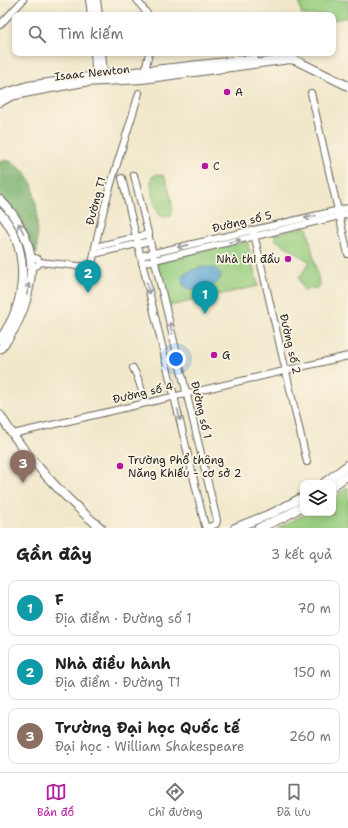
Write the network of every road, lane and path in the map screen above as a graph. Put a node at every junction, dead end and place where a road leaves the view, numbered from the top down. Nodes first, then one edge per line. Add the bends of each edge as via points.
1 (23, 0) edge
2 (90, 0) edge
3 (96, 0) edge
4 (137, 0) edge
5 (92, 12) edge
6 (98, 12) edge
7 (146, 12) edge
8 (0, 25) edge
9 (96, 56) edge
10 (101, 56) edge
11 (148, 56) edge
12 (278, 56) edge
13 (298, 56) edge
14 (144, 75) junction
15 (100, 79) junction
16 (348, 80) edge
17 (348, 86) edge
18 (139, 93) dead end
19 (310, 93) dead end
20 (0, 95) edge
21 (0, 102) edge
22 (134, 175) dead end
23 (122, 178) dead end
24 (0, 200) edge
25 (348, 208) edge
26 (0, 213) edge
27 (338, 213) junction
28 (348, 214) edge
29 (254, 233) junction
30 (148, 234) junction
31 (136, 237) junction
32 (150, 241) junction
33 (138, 244) junction
34 (95, 247) junction
35 (153, 253) junction
36 (94, 254) junction
37 (348, 254) edge
38 (140, 256) junction
39 (155, 260) junction
40 (35, 262) junction
41 (142, 263) junction
42 (22, 264) junction
43 (0, 339) edge
44 (0, 349) edge
45 (348, 356) edge
46 (133, 368) dead end
47 (286, 371) junction
48 (187, 394) junction
49 (174, 396) junction
50 (146, 403) junction
51 (0, 415) edge
52 (13, 434) junction
53 (307, 462) dead end
54 (348, 465) edge
55 (348, 475) edge
56 (328, 480) edge
57 (336, 484) edge
58 (300, 499) edge
59 (300, 508) edge
60 (101, 528) edge
61 (235, 528) edge
62 (259, 528) edge

1 - 8 street
2 - 5 street
3 - 6 street
4 - 7 street
9 - 15 street
10 - 15 street
11 - 14 street
12 - 14 street, Isaac Newton
13 - 16 street, Isaac Newton
14 - 15 street, Isaac Newton
14 - 17 street, Isaac Newton via 290,59
15 - 20 street, Isaac Newton via 28,86
15 - 21 street, Isaac Newton via 11,96
18 - 34 street, Đường T1 via 111,183
19 - 27 street
22 - 30 street, Đường số 1
23 - 31 street, Đường số 1
40 -> 24 street via 13,215
25 - 27 street, Đường số 5
26 - 42 street via 15,236
27 - 28 street, Đường số 5
27 - 29 street, Đường số 5
27 - 37 street
29 -> 35 street, Đường số 5
39 -> 29 street, Đường số 5
29 - 47 street, Đường số 2
30 - 31 street
30 - 32 street, Đường số 1
31 - 33 street, Đường số 1
31 - 34 street
32 - 33 street
32 - 35 street, Đường số 1
33 - 36 street
33 - 38 street, Đường số 1
34 - 36 street, Đường T1
35 - 38 street, Đường số 5
35 - 39 street, Đường số 1
36 - 40 street via 88,267
38 - 41 street, Đường số 1
39 - 41 street, Đường số 5
48 -> 39 street, Đường số 1
40 - 42 street
44 -> 40 street via 20,319
41 -> 49 street, Đường số 1
42 - 43 street via 18,304
45 - 47 street, Đường số 4
46 - 50 street
47 - 48 street, Đường số 4
47 - 53 street, Đường số 2
48 - 49 street, Đường số 4
49 -> 48 street, Đường số 1 via 205,526 209,527 216,524 217,520
49 - 50 street, Đường số 4
50 - 52 street, Đường số 4
51 - 52 street
52 - 60 street via 66,497
54 - 56 street
55 - 57 street
58 - 61 street
59 - 62 street

